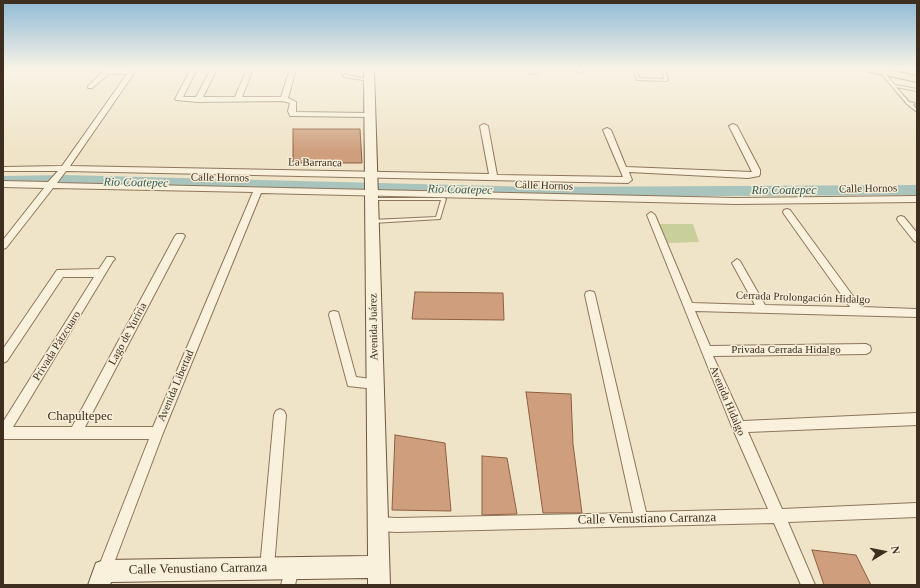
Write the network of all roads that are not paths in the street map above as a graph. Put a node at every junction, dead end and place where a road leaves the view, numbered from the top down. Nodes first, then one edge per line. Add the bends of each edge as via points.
1 (115, 96) edge
2 (180, 96) edge
3 (200, 96) edge
4 (238, 96) edge
5 (369, 96) edge
6 (903, 96) edge
7 (284, 99) joint
8 (198, 100) junction
9 (237, 100) junction
10 (908, 103) junction
11 (913, 104) dead end
12 (917, 111) edge
13 (369, 115) junction
14 (484, 126) dead end
15 (733, 126) dead end
16 (607, 130) dead end
17 (3, 169) edge
18 (63, 169) junction
19 (624, 169) junction
20 (492, 177) junction
21 (3, 184) edge
22 (52, 184) junction
23 (372, 188) junction
24 (258, 190) junction
25 (917, 199) edge
26 (787, 212) dead end
27 (651, 215) dead end
28 (901, 219) dead end
29 (372, 221) junction
30 (180, 236) dead end
31 (917, 239) edge
32 (3, 246) edge
33 (110, 259) dead end
34 (737, 263) dead end
35 (101, 273) junction
36 (590, 295) dead end
37 (688, 307) junction
38 (762, 309) junction
39 (858, 312) junction
40 (917, 313) edge
41 (334, 315) dead end
42 (866, 349) dead end
43 (706, 351) junction
44 (3, 358) edge
45 (375, 384) junction
46 (280, 415) dead end
47 (917, 419) edge
48 (738, 427) junction
49 (3, 432) edge
50 (76, 432) junction
51 (157, 432) junction
52 (917, 510) edge
53 (778, 516) junction
54 (641, 519) junction
55 (377, 524) junction
56 (267, 568) junction
57 (379, 576) edge
58 (290, 577) edge
59 (102, 578) edge
60 (808, 585) edge

1 - 18 street
2 - 8 street via 178,100
3 - 8 street
4 - 9 street
5 - 13 street, Avenida Juárez
6 - 10 lane
7 - 9 street
7 - 13 street via 293,102 293,114
8 - 9 street
10 - 11 lane
10 - 12 lane
13 - 23 street, Avenida Juárez
14 - 20 street
15 - 19 street via 756,174
16 - 19 street
17 - 18 street, La Barranca
18 - 22 street
18 - 23 street, La Barranca
19 - 20 street, La Barranca via 628,180
20 - 23 street, La Barranca
21 - 22 street, Calle Hornos
22 - 24 street, Calle Hornos
22 - 32 street
23 - 24 street, Calle Hornos
23 - 25 street, Calle Hornos via 736,201
23 - 29 street, Avenida Juárez
23 - 29 lane via 444,199 438,218
24 - 51 street, Avenida Libertad
26 - 39 street
27 - 37 street, Avenida Hidalgo
28 - 31 street
29 - 45 street, Avenida Juárez
30 - 50 street, Lago de Yuriria
33 - 35 street, Privada Pátzcuaro
34 - 38 street
35 - 44 street via 60,273
35 - 49 street, Privada Pátzcuaro
36 - 54 street
37 - 38 street, Cerrada Prolongación Hidalgo
37 - 43 street, Avenida Hidalgo
38 - 39 street, Cerrada Prolongación Hidalgo
39 - 40 street, Cerrada Prolongación Hidalgo
41 - 45 street via 352,382
42 - 43 street, Privada Cerrada Hidalgo
43 - 48 street, Avenida Hidalgo
45 - 55 street, Avenida Juárez
46 - 56 street
47 - 48 street
48 - 53 street, Avenida Hidalgo
49 - 50 street, Chapultepec
50 - 51 street, Chapultepec
51 - 59 street, Avenida Libertad
52 - 53 street, Calle Venustiano Carranza
53 - 54 street, Calle Venustiano Carranza
53 - 60 street, Avenida Hidalgo
54 - 55 street, Calle Venustiano Carranza via 397,526
55 - 57 street, Avenida Juárez
56 - 58 street, Calle Venustiano Carranza
56 - 59 street, Calle Venustiano Carranza
57 - 58 street, Calle Venustiano Carranza

